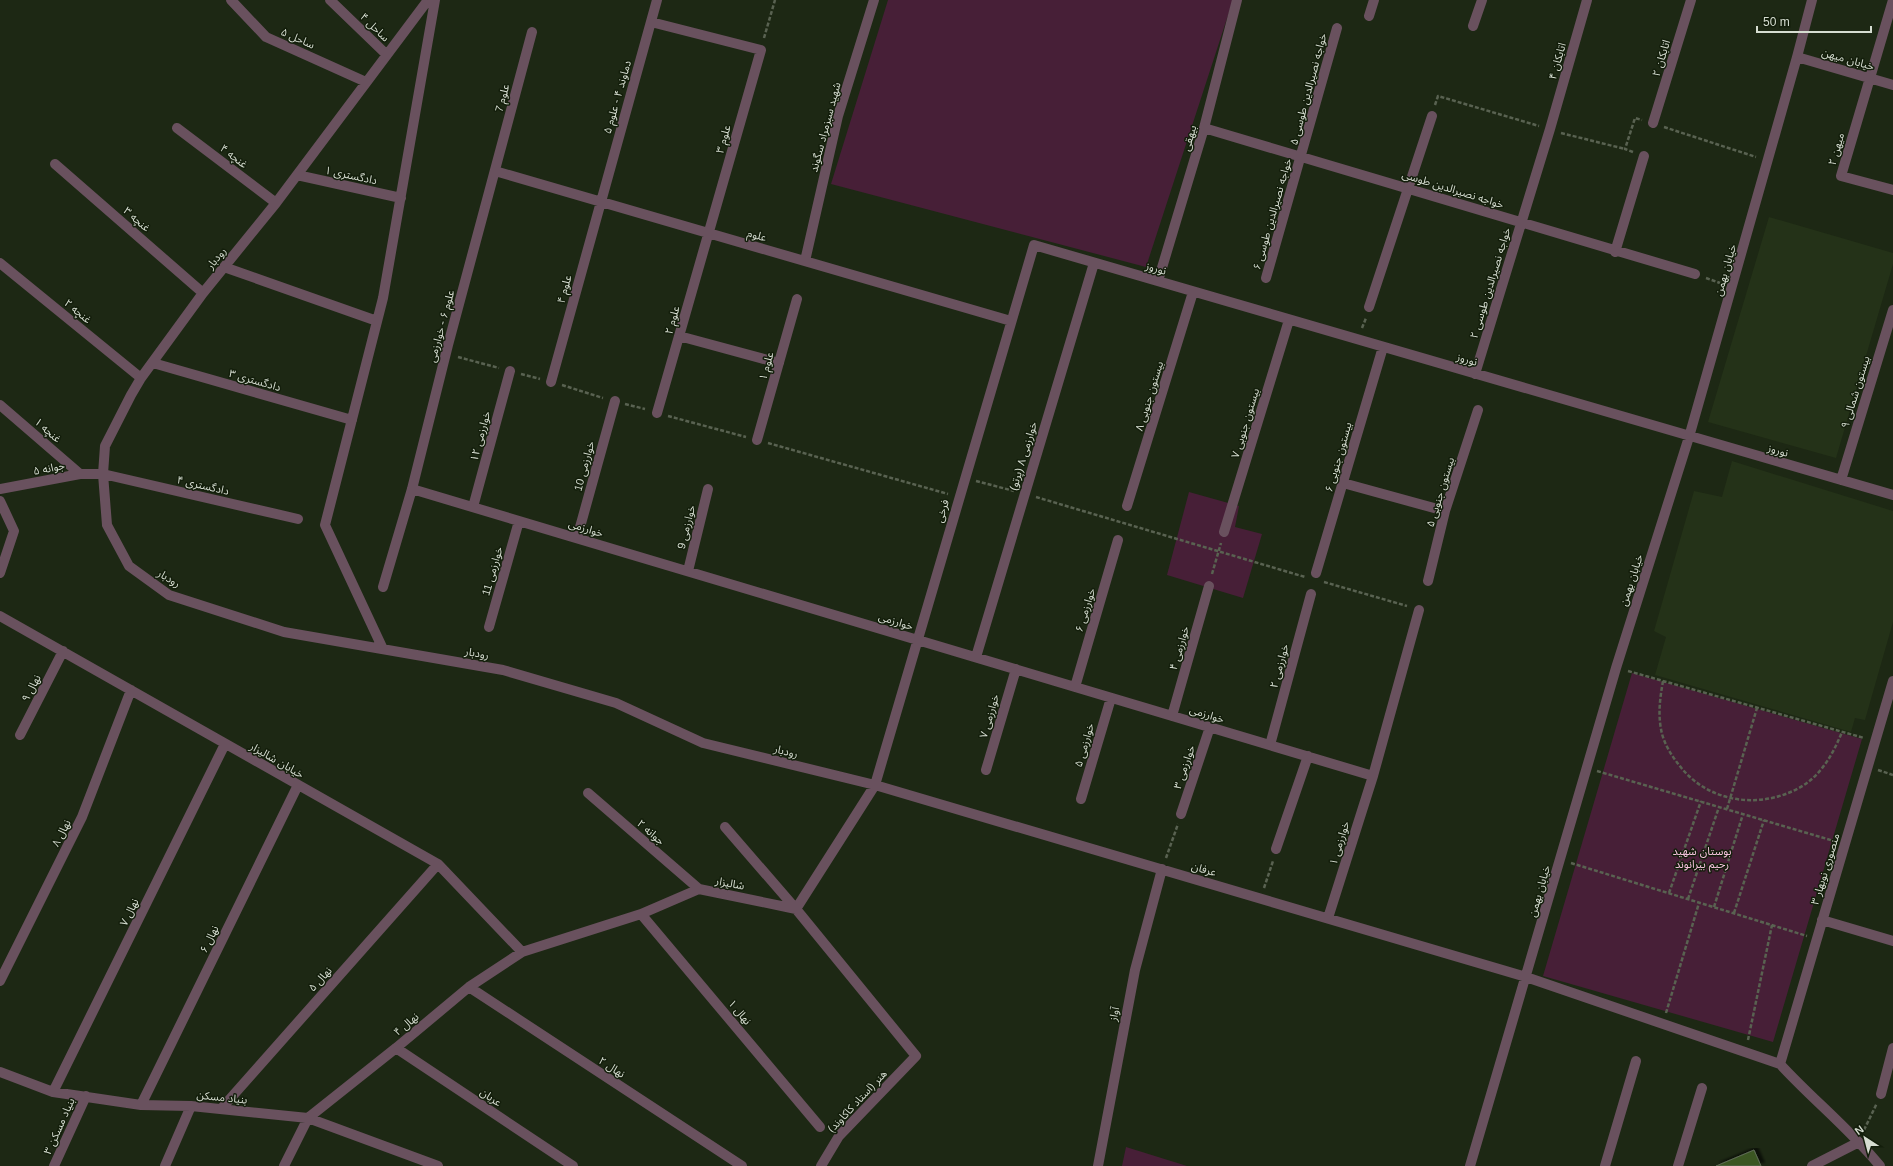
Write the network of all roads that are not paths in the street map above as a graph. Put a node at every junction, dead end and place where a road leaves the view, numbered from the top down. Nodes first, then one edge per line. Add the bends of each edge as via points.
1 (231, 0) edge
2 (330, 0) edge
3 (428, 0) edge
4 (436, 0) edge
5 (657, 0) edge
6 (874, 0) edge
7 (1238, 0) edge
8 (1374, 0) edge
9 (1482, 0) edge
10 (1587, 0) edge
11 (1691, 0) edge
12 (1812, 0) edge
13 (1893, 0) edge
14 (1369, 16) dead end
15 (651, 22) junction
16 (1473, 26) dead end
17 (1337, 28) dead end
18 (532, 32) dead end
19 (387, 55) junction
20 (1797, 57) junction
21 (1869, 78) junction
22 (366, 82) junction
23 (1893, 85) edge
24 (1432, 116) road end
25 (1653, 123) road end
26 (177, 128) dead end
27 (1204, 128) junction
28 (1302, 156) junction
29 (1644, 156) road end
30 (55, 164) dead end
31 (495, 171) junction
32 (296, 175) junction
33 (1408, 188) junction
34 (1893, 190) edge
35 (401, 198) junction
36 (600, 202) junction
37 (276, 203) junction
38 (1521, 222) junction
39 (710, 233) junction
40 (1034, 245) joint
41 (1615, 252) junction
42 (805, 261) junction
43 (0, 263) edge
44 (1094, 263) junction
45 (224, 267) junction
46 (1695, 274) road end
47 (1266, 278) dead end
48 (1158, 282) junction
49 (1193, 292) junction
50 (203, 293) junction
51 (797, 299) dead end
52 (1369, 307) road end
53 (1893, 310) edge
54 (1289, 320) junction
55 (377, 321) junction
56 (1011, 321) junction
57 (679, 336) junction
58 (1383, 347) junction
59 (153, 363) junction
60 (779, 363) junction
61 (510, 371) road end
62 (1475, 374) junction
63 (141, 378) junction
64 (551, 382) road end
65 (615, 401) road end
66 (0, 405) edge
67 (1478, 410) dead end
68 (657, 413) road end
69 (352, 420) junction
70 (1690, 437) junction
71 (757, 440) road end
72 (80, 474) junction
73 (103, 474) junction
74 (1841, 480) junction
75 (1343, 483) junction
76 (0, 489) edge
77 (412, 489) junction
78 (708, 489) dead end
79 (1893, 495) edge
80 (0, 502) edge
81 (1127, 506) road end
82 (473, 507) junction
83 (1445, 511) junction
84 (298, 519) dead end
85 (519, 521) junction
86 (1224, 532) road end
87 (577, 538) junction
88 (1118, 540) road end
89 (688, 571) junction
90 (0, 573) edge
91 (1312, 575) road end
92 (1428, 581) dead end
93 (1209, 586) road end
94 (383, 587) dead end
95 (1311, 594) dead end
96 (1419, 610) road end
97 (0, 616) edge
98 (489, 627) dead end
99 (917, 640) junction
100 (383, 649) junction
101 (63, 652) junction
102 (976, 657) junction
103 (1016, 669) junction
104 (1893, 681) edge
105 (1075, 687) junction
106 (131, 690) junction
107 (1111, 698) junction
108 (1172, 716) junction
109 (1210, 727) junction
110 (20, 735) dead end
111 (225, 744) junction
112 (1270, 745) junction
113 (1308, 756) junction
114 (986, 770) dead end
115 (1373, 776) junction
116 (875, 784) junction
117 (298, 785) junction
118 (588, 793) dead end
119 (1081, 799) dead end
120 (1181, 814) road end
121 (725, 826) dead end
122 (1276, 849) road end
123 (438, 864) junction
124 (1162, 869) junction
125 (699, 889) junction
126 (796, 909) junction
127 (641, 914) junction
128 (1328, 918) junction
129 (1822, 920) junction
130 (1893, 941) edge
131 (522, 952) junction
132 (1526, 977) junction
133 (0, 981) edge
134 (469, 987) junction
135 (396, 1048) junction
136 (1893, 1048) edge
137 (1636, 1062) dead end
138 (1780, 1064) junction
139 (0, 1072) edge
140 (1702, 1088) dead end
141 (53, 1092) junction
142 (1881, 1094) road end
143 (86, 1096) junction
144 (141, 1104) junction
145 (191, 1106) junction
146 (221, 1108) junction
147 (308, 1118) junction
148 (820, 1127) dead end
149 (1859, 1142) junction
150 (54, 1166) edge
151 (165, 1166) edge
152 (284, 1166) edge
153 (438, 1166) edge
154 (573, 1166) edge
155 (742, 1166) edge
156 (821, 1166) edge
157 (1098, 1166) edge
158 (1470, 1166) edge
159 (1605, 1166) edge
160 (1678, 1166) edge
161 (1812, 1166) edge
162 (1880, 1166) edge

1 - 22 street, ساحل ۵ via 266,37
2 - 19 street, ساحل ۴
3 - 19 street, رودبار
4 - 35 street
5 - 15 street, دماوند ۴ - علوم ۵
6 - 42 street, شهید سبزمراد سگوند via 838,116
7 - 27 street, بیهقی
8 - 14 street
9 - 16 street
10 - 38 street, اتابکان ۴
11 - 25 street, اتابکان ۲
12 - 20 street, خیابان بهمن
13 - 21 street
15 - 36 street, دماوند ۴ - علوم ۵
15 - 39 street, علوم ۳ via 761,50
17 - 28 street, خواجه نصیرالدین طوسی ۵
18 - 31 street, علوم 7
19 - 22 street, رودبار
20 - 21 street, خیابان میهن
20 - 70 street, خیابان بهمن
21 - 23 street, خیابان میهن
21 - 34 street, میهن ۲ via 1841,176
22 - 32 street, رودبار
24 - 33 street
26 - 37 street, غنچه ۴
27 - 28 street, خواجه نصیرالدین طوسی
27 - 48 street, بیهقی
28 - 33 street, خواجه نصیرالدین طوسی
28 - 47 street, خواجه نصیرالدین طوسی ۶
29 - 41 street
30 - 50 street, غنچه ۳
31 - 36 street, علوم
31 - 77 street, علوم ۶ - خوارزمی
32 - 35 street, دادگستری ۱
32 - 37 street, رودبار
33 - 38 street, خواجه نصیرالدین طوسی
33 - 52 street
35 - 55 street
36 - 39 street, علوم
36 - 64 street, علوم ۴
37 - 45 street, رودبار
38 - 41 street, خواجه نصیرالدین طوسی
38 - 62 street, خواجه نصیرالدین طوسی ۲
39 - 42 street, علوم
39 - 57 street, علوم ۲
40 - 44 street, نوروز
40 - 56 street, فرخی
41 - 46 street, خواجه نصیرالدین طوسی
42 - 56 street, علوم
43 - 63 street, غنچه ۲
44 - 48 street, نوروز
44 - 102 street, خوارزمی ۸ (پرتو)
45 - 50 street, رودبار
45 - 55 street
48 - 49 street, نوروز
49 - 54 street, نوروز
49 - 81 street, بیستون جنوبی ۸
50 - 59 street, رودبار
51 - 60 street, علوم ۱
53 - 74 street, بیستون شمالی ۹
54 - 58 street, نوروز
54 - 86 street, بیستون جنوبی ۷
55 - 69 street
56 - 99 street, فرخی
57 - 60 street
57 - 68 street, علوم ۲
58 - 62 street, نوروز
58 - 75 street, بیستون جنوبی ۶
59 - 63 street, رودبار
59 - 69 street, دادگستری ۳
60 - 71 street, علوم ۱
61 - 82 street, خوارزمی ۱۲
62 - 70 street, نوروز
63 - 73 street, رودبار via 105,446
65 - 87 street, خوارزمی 10
66 - 72 street, غنچه ۱
67 - 83 street, بیستون جنوبی ۵
69 - 100 street via 325,525
70 - 74 street, نوروز
70 - 132 street, خیابان بهمن via 1616,668
72 - 73 street, جوانه ۵
72 - 76 street, جوانه ۵
73 - 84 street, دادگستری ۴
73 - 100 street, رودبار via 107,525 129,566 169,595 284,632
74 - 79 street, نوروز
75 - 83 street
75 - 91 street, بیستون جنوبی ۶
77 - 82 street, خوارزمی
77 - 94 street, علوم ۶ - خوارزمی
78 - 89 street, خوارزمی 9
80 - 90 street via 14,531
82 - 85 street, خوارزمی
83 - 92 street, بیستون جنوبی ۵
85 - 87 street, خوارزمی
85 - 98 street, خوارزمی 11
87 - 89 street, خوارزمی
88 - 105 street, خوارزمی ۶
89 - 99 street, خوارزمی
93 - 108 street, خوارزمی ۴
95 - 112 street, خوارزمی ۲
96 - 115 street, خوارزمی ۱
97 - 101 street, خیابان شالیزار
99 - 102 street, خوارزمی
99 - 116 street, فرخی
100 - 116 street, رودبار via 503,670 616,703 703,743
101 - 106 street, خیابان شالیزار
101 - 110 street, نهال ۹
102 - 103 street, خوارزمی
103 - 105 street, خوارزمی
103 - 114 street, خوارزمی ۷
104 - 129 street, منصوری نوبهار ۳
105 - 107 street, خوارزمی
106 - 111 street, خیابان شالیزار
106 - 133 street, نهال ۸ via 82,817
107 - 108 street, خوارزمی
107 - 119 street, خوارزمی ۵
108 - 109 street, خوارزمی
109 - 112 street, خوارزمی
109 - 120 street, خوارزمی ۳
111 - 117 street, خیابان شالیزار
111 - 141 street, نهال ۷
112 - 113 street, خوارزمی
113 - 115 street, خوارزمی
113 - 122 street
115 - 128 street, خوارزمی ۱
116 - 124 street, عرفان
116 - 126 street
117 - 123 street, خیابان شالیزار
117 - 144 street, نهال ۶
118 - 125 street, جوانه ۲
121 - 126 street
123 - 131 street, خیابان شالیزار
123 - 146 street, نهال ۵
124 - 128 street, عرفان
124 - 157 street, آواز via 1135,970
125 - 126 street, شالیزار
125 - 127 street, شالیزار
126 - 156 street, هنر (استاد کاکاوند) via 916,1056 839,1136
127 - 131 street, شالیزار
127 - 148 street, نهال ۱
128 - 132 street, عرفان
129 - 130 street
129 - 138 street, منصوری نوبهار ۳
131 - 134 street, نهال ۴
132 - 138 street, عرفان
132 - 158 street, خیابان بهمن
134 - 135 street, نهال ۴
134 - 155 street, نهال ۲
135 - 147 street, نهال ۴
135 - 154 street, عربان
136 - 142 street
137 - 159 street
138 - 149 street
139 - 141 street, بنیاد مسکن
140 - 160 street
141 - 143 street, بنیاد مسکن
143 - 144 street, بنیاد مسکن
143 - 150 street, بنیاد مسکن ۳
144 - 145 street, بنیاد مسکن
145 - 146 street, بنیاد مسکن
145 - 151 street
146 - 147 street, بنیاد مسکن
147 - 152 street
147 - 153 street, بنیاد مسکن
149 - 161 street
149 - 162 street

